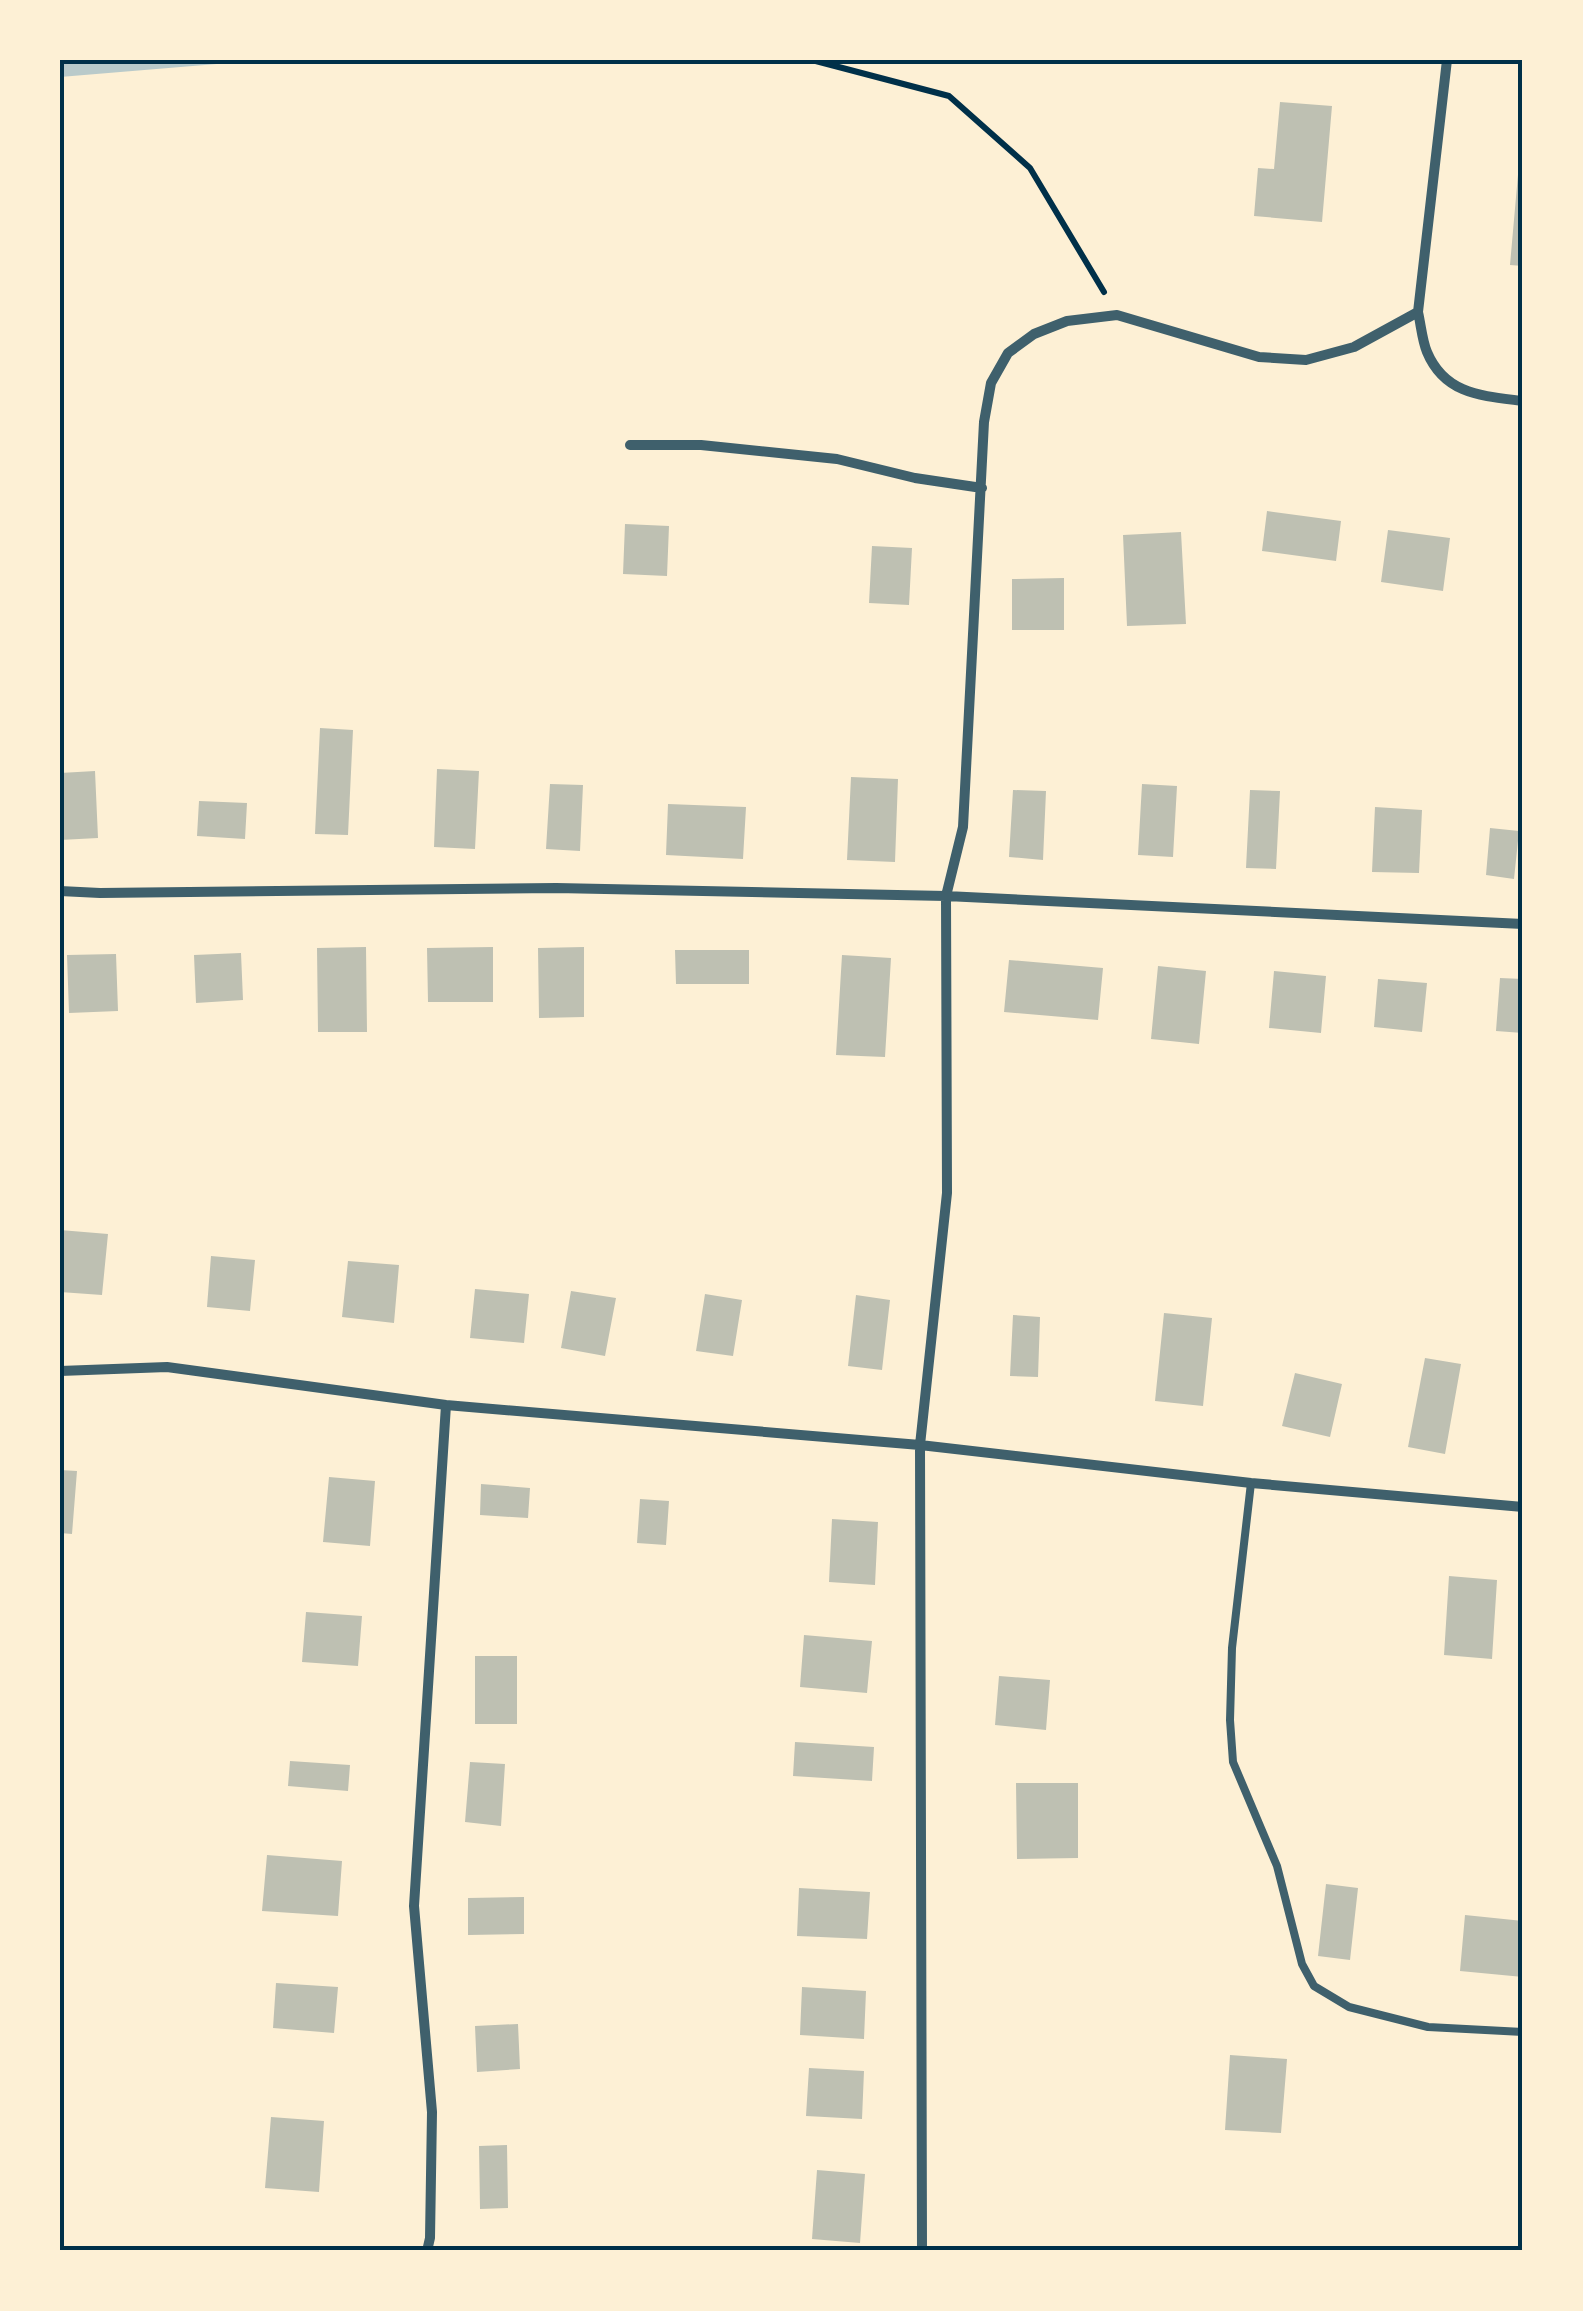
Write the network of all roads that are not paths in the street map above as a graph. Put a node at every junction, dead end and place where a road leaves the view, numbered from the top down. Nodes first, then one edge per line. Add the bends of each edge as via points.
1 (1446, 60) edge
2 (1418, 312) junction
3 (1523, 401) edge
4 (630, 445) dead end
5 (982, 488) junction
6 (60, 891) edge
7 (946, 896) junction
8 (1523, 924) edge
9 (60, 1371) edge
10 (446, 1404) junction
11 (920, 1444) junction
12 (1251, 1483) junction
13 (1523, 1507) edge
14 (1523, 2032) edge
15 (427, 2251) edge
16 (922, 2251) edge

1 - 2 street
2 - 3 street via 1427,352 1444,379 1474,394
2 - 5 street via 1354,348 1306,360 1259,357 1117,315 1066,321 1008,354 991,383
4 - 5 street via 837,459
5 - 7 street via 963,828
6 - 7 street via 556,888
7 - 8 street
7 - 11 street via 948,1193
9 - 10 street via 167,1368
10 - 11 street
10 - 15 street via 414,1906 432,2112
11 - 12 street
11 - 16 street
12 - 13 street
12 - 14 lane via 1232,1648 1233,1762 1277,1866 1302,1964 1314,1986 1349,2006 1428,2027

